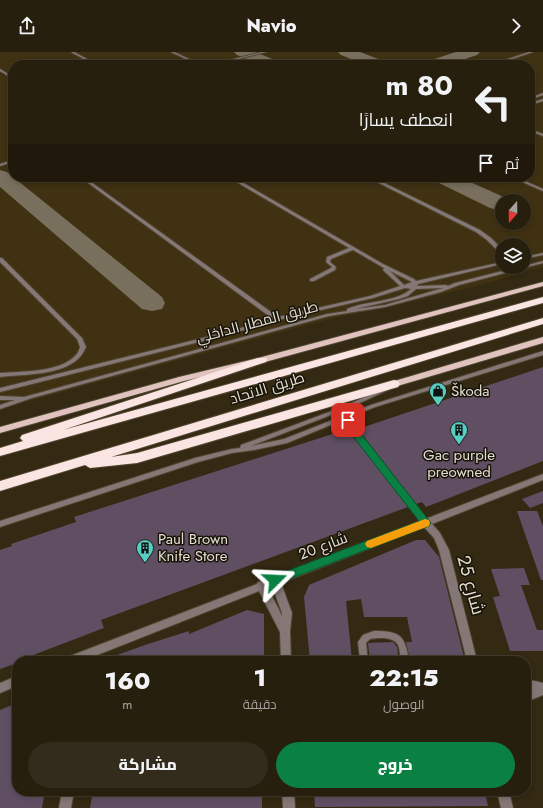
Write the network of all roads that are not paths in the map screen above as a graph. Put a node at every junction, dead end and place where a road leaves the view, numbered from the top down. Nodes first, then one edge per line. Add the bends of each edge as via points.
1 (72, 52) edge
2 (172, 52) edge
3 (265, 52) edge
4 (532, 52) edge
5 (87, 60) edge
6 (190, 60) edge
7 (232, 60) edge
8 (507, 60) edge
9 (89, 182) edge
10 (238, 182) edge
11 (378, 182) edge
12 (525, 182) edge
13 (543, 190) edge
14 (495, 244) edge
15 (352, 249) junction
16 (543, 254) edge
17 (531, 257) edge
18 (0, 259) edge
19 (543, 262) edge
20 (381, 265) junction
21 (495, 265) edge
22 (531, 265) edge
23 (497, 274) edge
24 (312, 280) dead end
25 (543, 284) edge
26 (415, 285) junction
27 (402, 286) junction
28 (452, 286) junction
29 (543, 300) edge
30 (347, 311) junction
31 (277, 319) junction
32 (543, 321) edge
33 (543, 340) edge
34 (543, 353) edge
35 (262, 360) junction
36 (0, 375) edge
37 (394, 384) junction
38 (0, 390) edge
39 (30, 397) junction
40 (0, 398) edge
41 (0, 407) edge
42 (347, 416) junction
43 (0, 430) edge
44 (232, 451) junction
45 (0, 452) edge
46 (77, 462) junction
47 (543, 477) edge
48 (0, 486) edge
49 (426, 523) junction
50 (0, 524) edge
51 (275, 580) junction
52 (261, 585) junction
53 (285, 631) junction
54 (88, 656) edge
55 (286, 656) edge
56 (363, 656) edge
57 (404, 656) edge
58 (471, 656) edge
59 (12, 684) edge
60 (531, 685) edge
61 (0, 688) edge
62 (543, 689) edge
63 (531, 694) edge
64 (67, 796) edge
65 (288, 796) edge
66 (504, 796) edge
67 (64, 808) edge
68 (288, 808) edge
69 (507, 808) edge

1 - 5 lane
2 - 6 lane
3 - 7 lane
4 - 8 lane
9 - 31 lane
10 - 15 lane
11 - 14 lane via 478,231
12 - 13 lane
15 - 20 lane
15 - 24 lane via 329,258 328,262 333,269
16 - 17 lane
18 - 36 lane via 79,338 83,347 77,358 59,367
19 - 22 lane, طريق المطار الداخلي
20 - 26 lane
20 - 27 lane
21 - 26 lane, طريق المطار الداخلي
23 - 28 lane, طريق المطار الداخلي
25 - 35 main road, طريق الاتحاد
26 - 27 lane, طريق المطار الداخلي
26 - 28 lane
26 - 30 lane via 403,297 360,305
27 - 31 lane, طريق المطار الداخلي
28 - 30 lane, طريق المطار الداخلي via 385,306
29 - 45 highway, طريق الاتحاد
30 - 39 lane, طريق المطار الداخلي
31 - 38 lane, طريق المطار الداخلي via 221,336
32 - 46 highway, طريق الاتحاد
33 - 37 main road
34 - 42 lane
35 - 43 main road, طريق الاتحاد via 182,379
35 - 45 highway via 44,431
37 - 44 lane via 347,407
37 - 46 highway via 137,458
39 - 40 lane
39 - 41 lane, طريق المطار الداخلي
42 - 44 lane via 286,440
42 - 49 lane via 351,427
44 - 50 lane
46 - 48 highway, طريق الاتحاد
47 - 49 street, شارع 20
49 - 51 street, شارع 20
49 - 58 street, شارع 25 via 444,550
51 - 52 street, شارع 20
51 - 53 street via 287,613
52 - 53 street
52 - 54 street, شارع 20
53 - 55 street
56 - 57 lane via 362,642 372,635 391,635 398,638
59 - 61 street
60 - 62 street
62 - 63 street
64 - 67 street
65 - 68 street
66 - 69 street

